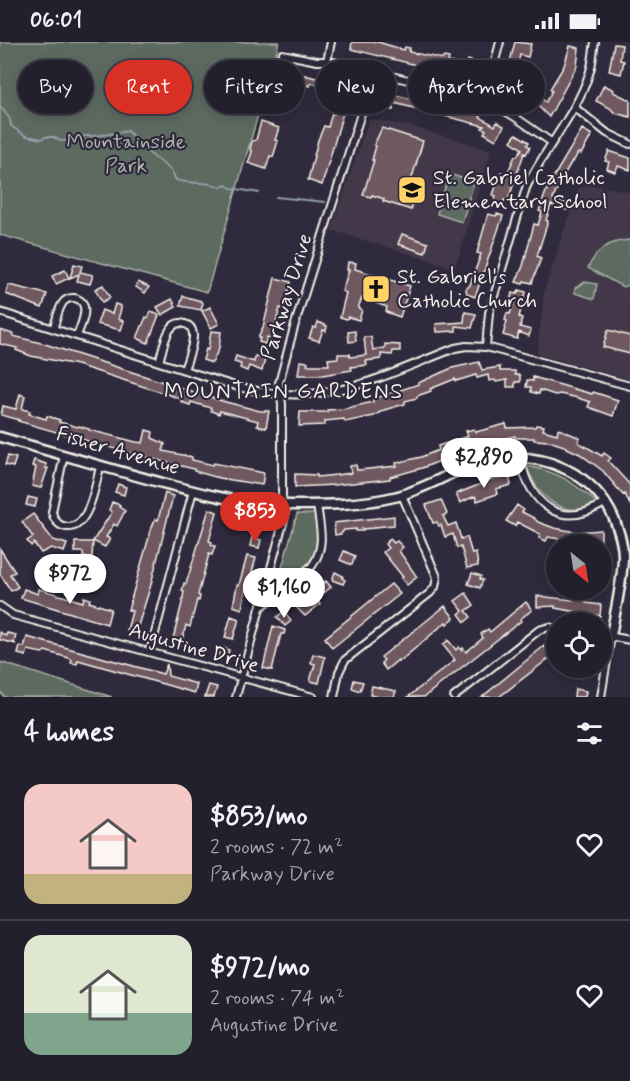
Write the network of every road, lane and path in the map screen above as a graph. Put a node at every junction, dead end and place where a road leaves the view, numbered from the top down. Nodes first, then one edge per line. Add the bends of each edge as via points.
1 (331, 42) edge
2 (500, 42) edge
3 (595, 42) edge
4 (282, 54) dead end
5 (327, 60) edge
6 (495, 60) edge
7 (316, 61) edge
8 (574, 107) junction
9 (361, 114) edge
10 (510, 114) edge
11 (551, 142) junction
12 (630, 144) edge
13 (0, 312) edge
14 (54, 327) junction
15 (77, 336) junction
16 (486, 347) junction
17 (159, 362) junction
18 (184, 370) junction
19 (630, 386) edge
20 (280, 395) junction
21 (0, 437) edge
22 (64, 455) junction
23 (520, 458) junction
24 (100, 467) junction
25 (192, 491) junction
26 (402, 495) junction
27 (606, 502) junction
28 (284, 505) junction
29 (317, 505) junction
30 (0, 606) edge
31 (261, 607) junction
32 (611, 612) edge
33 (546, 628) edge
34 (612, 636) edge
35 (630, 639) edge
36 (150, 652) junction
37 (241, 678) junction
38 (603, 678) edge
39 (236, 697) edge
40 (313, 697) edge
41 (334, 697) edge
42 (454, 697) edge
43 (601, 697) edge

1 - 5 street
2 - 6 street
3 - 8 street via 590,73
4 - 7 street
8 - 11 street
8 - 12 street
9 - 20 street, Parkway Drive via 295,324 279,383
10 - 11 street
11 - 16 street via 526,188 489,314
13 - 14 street
14 - 15 street
14 - 15 street via 63,302 76,298 85,309
15 - 17 street
16 - 19 street
16 - 20 street via 455,348 340,391
17 - 18 street
17 - 18 street via 168,333 181,322 193,331
18 - 20 street via 255,392
20 - 28 street, Parkway Drive
21 - 22 street, Fisher Avenue
22 - 24 street, Fisher Avenue
22 - 24 street via 52,512 61,526 71,528 81,523
23 - 26 street, Fisher Avenue via 494,459
23 - 27 street, Fisher Avenue via 550,462 574,474 591,484
23 - 27 street via 530,489 544,505 558,513 578,515
24 - 25 street, Fisher Avenue
25 - 28 street, Fisher Avenue
25 - 36 street
26 - 29 street, Fisher Avenue
26 - 41 street via 437,577 435,587 345,660
27 - 32 street, Fisher Avenue via 620,535 623,554
28 - 29 street, Fisher Avenue
28 - 31 street, Parkway Drive via 285,516
29 - 31 street via 322,547 318,557
30 - 36 street, Augustine Drive via 13,615
31 - 37 street, Parkway Drive
33 - 42 street
34 - 35 street
36 - 37 street, Augustine Drive
37 - 39 street, Parkway Drive
37 - 40 street, Augustine Drive
38 - 43 street

